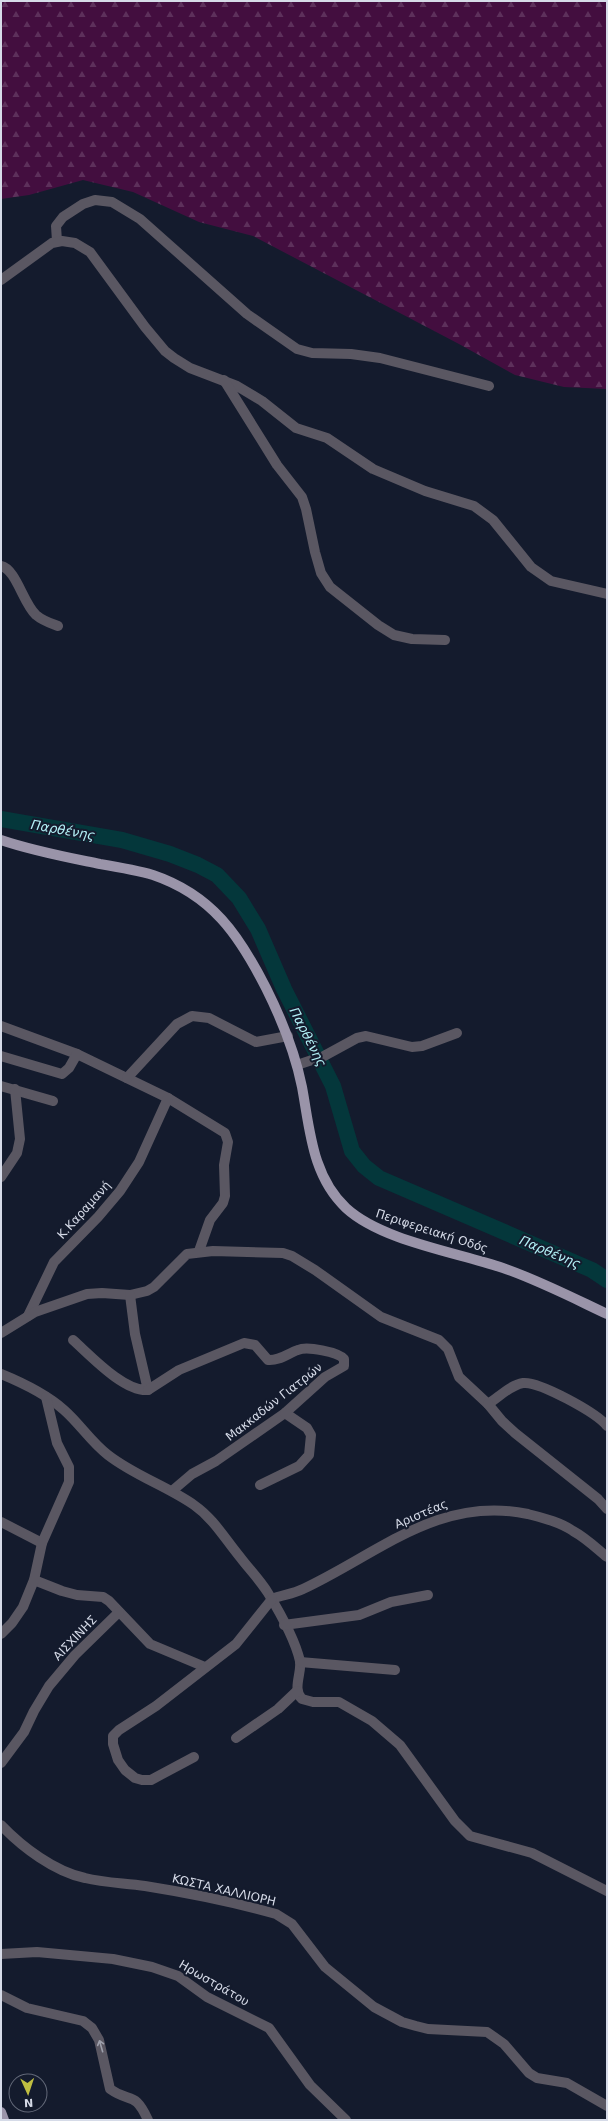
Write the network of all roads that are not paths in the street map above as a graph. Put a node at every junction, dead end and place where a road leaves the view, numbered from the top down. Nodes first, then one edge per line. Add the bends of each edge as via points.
1 (57, 241) junction
2 (1, 280) edge
3 (224, 380) junction
4 (489, 386) dead end
5 (1, 566) edge
6 (607, 594) edge
7 (58, 626) dead end
8 (445, 640) dead end
9 (1, 840) edge
10 (1, 1026) edge
11 (456, 1033) dead end
12 (288, 1036) junction
13 (77, 1054) junction
14 (1, 1056) edge
15 (302, 1063) junction
16 (127, 1078) junction
17 (1, 1086) edge
18 (15, 1089) junction
19 (168, 1098) junction
20 (53, 1101) dead end
21 (1, 1177) edge
22 (199, 1251) junction
23 (130, 1295) junction
24 (607, 1314) edge
25 (28, 1316) junction
26 (1, 1333) edge
27 (73, 1340) dead end
28 (1, 1374) edge
29 (148, 1390) junction
30 (46, 1397) junction
31 (488, 1404) junction
32 (285, 1413) junction
33 (607, 1426) edge
34 (260, 1485) dead end
35 (172, 1491) junction
36 (607, 1509) edge
37 (1, 1522) edge
38 (42, 1543) junction
39 (607, 1557) edge
40 (34, 1580) junction
41 (428, 1595) dead end
42 (272, 1599) junction
43 (119, 1612) junction
44 (284, 1625) junction
45 (1, 1634) edge
46 (300, 1662) junction
47 (205, 1667) junction
48 (396, 1670) dead end
49 (297, 1691) junction
50 (236, 1738) dead end
51 (194, 1758) dead end
52 (1, 1763) edge
53 (1, 1825) edge
54 (607, 1891) edge
55 (1, 1954) edge
56 (1, 1995) edge
57 (607, 2106) edge
58 (1, 2112) edge
59 (4, 2120) edge
60 (148, 2120) edge
61 (346, 2120) edge

1 - 2 street via 46,245
1 - 3 street via 75,243 90,252 127,304 165,350 190,368
1 - 4 street via 56,226 63,217 89,201 112,202 140,219 247,314 297,349 312,353 380,358
3 - 6 street via 262,401 296,428 328,438 373,469 425,491 474,506 493,520 531,567 544,578 559,584
3 - 8 street via 277,465 302,497 321,573 330,587 394,635 412,639
5 - 7 street via 12,573 24,600 37,616 47,623
9 - 12 main road, Περιφερειακή Οδός via 39,852 153,875 200,898 242,943
10 - 13 street
11 - 15 street via 422,1046 366,1036 357,1038 324,1056
12 - 15 main road, Περιφερειακή Οδός
12 - 16 street via 256,1042 209,1018 192,1016 177,1024
13 - 14 street via 66,1073 59,1074
13 - 16 street
15 - 24 main road, Περιφερειακή Οδός via 308,1127 320,1172 327,1186 354,1215 388,1232 504,1268
16 - 19 street
17 - 18 street
18 - 20 street
18 - 21 street via 20,1138
19 - 22 street via 221,1130 228,1142 224,1165 225,1196 210,1220
19 - 25 street, Κ.Καραμανή via 139,1162 124,1186 54,1262
22 - 23 street via 184,1256 154,1287 140,1294
22 - 31 street via 274,1252 292,1256 381,1317 439,1340 448,1349 459,1377
23 - 25 street via 87,1294 43,1308
23 - 29 street via 134,1334
25 - 26 street
27 - 29 street via 130,1387
28 - 30 street via 25,1384
29 - 32 street, Μακκαδών Γιατρών via 179,1370 244,1343 255,1344 268,1360 300,1349 341,1355 344,1366 325,1377
30 - 35 street via 64,1409 106,1454 133,1472
30 - 38 street via 57,1443 70,1474 69,1482
31 - 33 street via 518,1384 534,1384 591,1412
31 - 36 street via 514,1433 598,1499
32 - 34 street via 307,1428 311,1435 309,1455 299,1466
32 - 35 street, Μακκαδών Γιατρών via 216,1462 186,1478
35 - 42 street via 210,1519
37 - 38 street
38 - 40 street
39 - 42 street, Αριστέας via 574,1531 544,1518 507,1510 459,1513 414,1530 302,1590
40 - 43 street, ΑΙΣΧΙΝΗΣ via 77,1595 103,1597
40 - 45 street via 23,1607
41 - 44 street via 391,1602 359,1615
42 - 44 street
42 - 47 street via 236,1644
43 - 47 street via 150,1644
43 - 52 street, ΑΙΣΧΙΝΗΣ via 75,1655 49,1686 24,1732
44 - 46 street
46 - 48 street
46 - 49 street
47 - 51 street via 113,1736 118,1760 125,1770 142,1780 151,1780
49 - 50 street via 278,1709
49 - 54 street via 307,1701 339,1702 372,1721 400,1745 470,1836 532,1853
53 - 57 street, ΚΩΣΤΑ ΧΑΛΛΙΟΡΗ via 31,1851 56,1868 73,1875 144,1886 276,1914 292,1924 325,1967 374,2007 402,2022 428,2029 487,2032 504,2044 529,2073 537,2078 567,2083
55 - 61 street, Ηρωστράτου via 37,1952 113,1959 152,1967 178,1976 207,1997 269,2028 310,2085
60 -> 56 street via 135,2099 115,2092 108,2084 105,2061 99,2040 92,2028 83,2021 27,2008
58 - 59 main road

